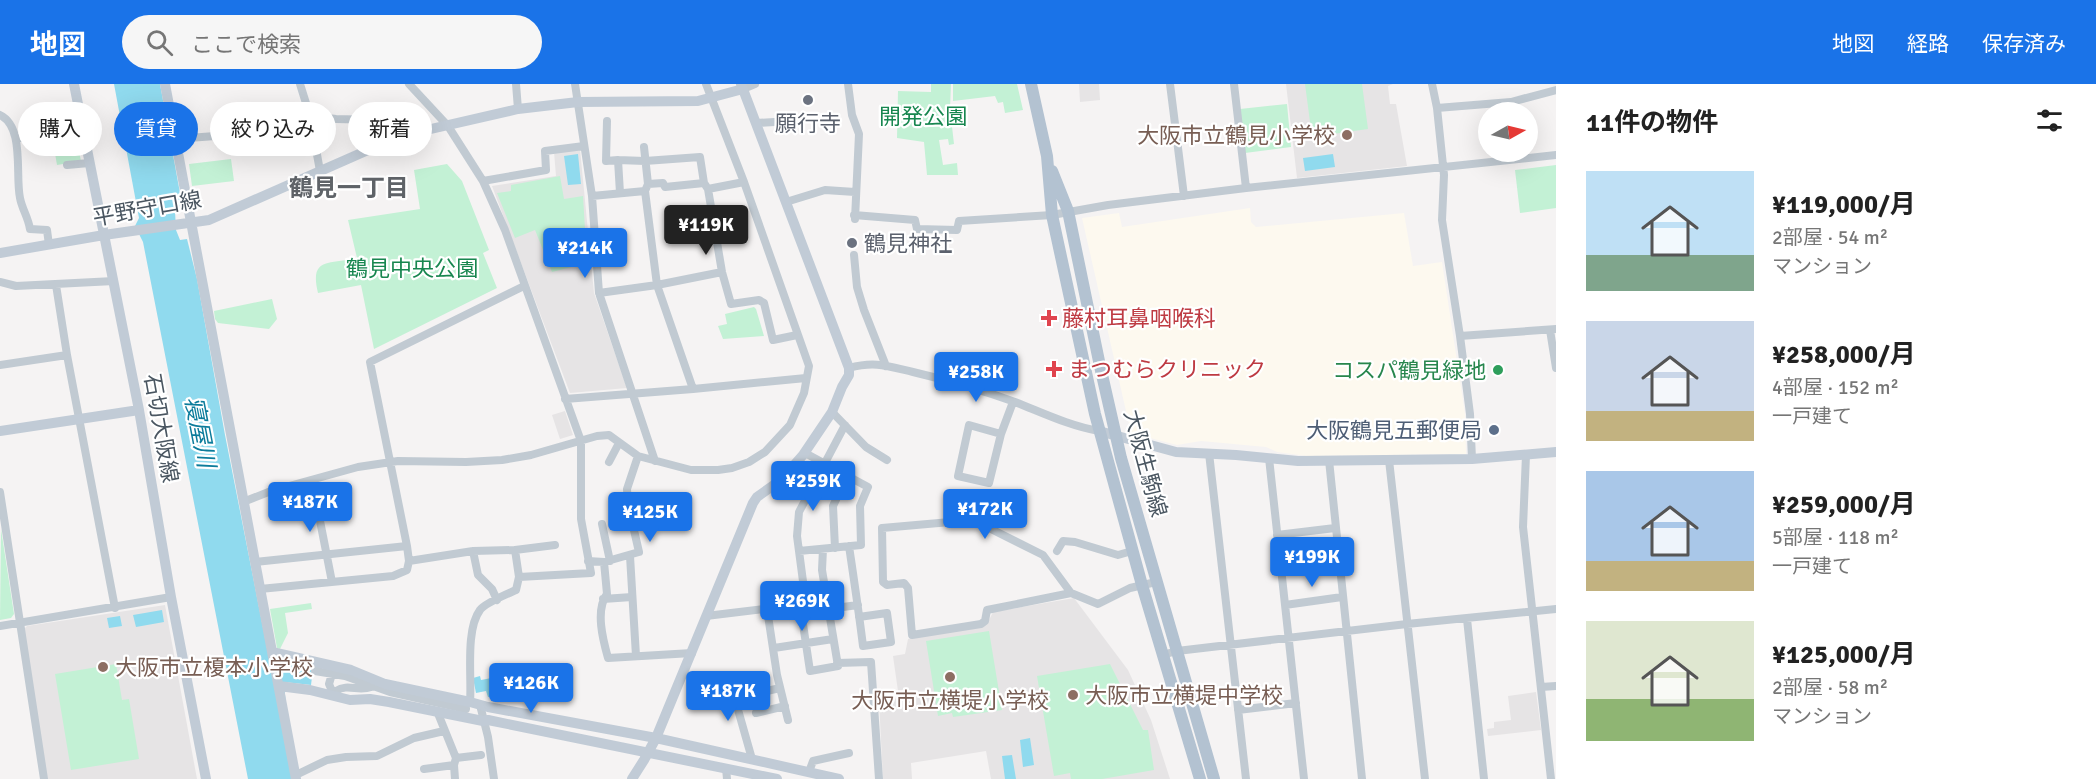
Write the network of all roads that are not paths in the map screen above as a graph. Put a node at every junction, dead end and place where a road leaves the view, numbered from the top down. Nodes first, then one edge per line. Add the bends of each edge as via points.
1 (74, 84) edge
2 (165, 84) edge
3 (300, 84) edge
4 (409, 84) edge
5 (516, 84) edge
6 (574, 84) edge
7 (706, 84) edge
8 (755, 84) edge
9 (848, 84) edge
10 (1031, 84) edge
11 (1170, 84) edge
12 (1234, 84) edge
13 (1432, 84) edge
14 (742, 86) edge
15 (1546, 88) edge
16 (1556, 90) edge
17 (712, 98) junction
18 (77, 102) edge
19 (168, 102) edge
20 (306, 102) edge
21 (578, 102) junction
22 (1437, 108) junction
23 (518, 110) junction
24 (0, 115) edge
25 (607, 121) dead end
26 (791, 121) dead end
27 (756, 123) junction
28 (448, 126) junction
29 (432, 129) edge
30 (16, 138) joint
31 (584, 146) junction
32 (644, 147) dead end
33 (1556, 155) edge
34 (88, 156) edge
35 (177, 156) edge
36 (317, 156) edge
37 (354, 156) edge
38 (1047, 156) junction
39 (618, 160) junction
40 (645, 161) junction
41 (89, 163) junction
42 (67, 165) dead end
43 (1443, 166) junction
44 (320, 171) junction
45 (483, 180) junction
46 (744, 182) junction
47 (706, 186) junction
48 (646, 188) junction
49 (1246, 188) junction
50 (855, 192) junction
51 (620, 193) junction
52 (592, 196) junction
53 (1184, 196) junction
54 (786, 202) junction
55 (1068, 211) junction
56 (1052, 215) junction
57 (187, 223) junction
58 (104, 235) junction
59 (49, 245) junction
60 (0, 253) edge
61 (854, 255) dead end
62 (722, 272) junction
63 (114, 281) junction
64 (0, 282) edge
65 (56, 285) junction
66 (657, 285) junction
67 (524, 286) junction
68 (599, 292) junction
69 (1553, 329) edge
70 (797, 335) junction
71 (1461, 336) junction
72 (67, 355) junction
73 (0, 365) edge
74 (886, 366) junction
75 (849, 368) junction
76 (1556, 368) edge
77 (806, 378) junction
78 (693, 389) junction
79 (632, 395) junction
80 (566, 399) junction
81 (1012, 402) junction
82 (139, 410) junction
83 (832, 412) junction
84 (79, 418) junction
85 (844, 425) junction
86 (0, 431) edge
87 (1099, 431) junction
88 (1001, 434) junction
89 (1116, 436) junction
90 (581, 441) junction
91 (619, 443) junction
92 (1556, 452) edge
93 (805, 453) junction
94 (1209, 453) junction
95 (1526, 455) junction
96 (638, 456) junction
97 (1269, 458) junction
98 (1472, 459) junction
99 (887, 460) dead end
100 (1329, 460) junction
101 (1389, 460) junction
102 (655, 461) junction
103 (609, 462) dead end
104 (390, 463) junction
105 (824, 464) junction
106 (847, 476) junction
107 (312, 480) junction
108 (0, 492) edge
109 (243, 502) junction
110 (602, 524) dead end
111 (1335, 528) junction
112 (1277, 535) junction
113 (555, 544) dead end
114 (407, 546) junction
115 (849, 546) junction
116 (835, 548) junction
117 (823, 549) junction
118 (515, 550) junction
119 (473, 551) junction
120 (799, 551) junction
121 (1057, 551) dead end
122 (1132, 551) junction
123 (327, 554) junction
124 (630, 556) junction
125 (409, 561) junction
126 (588, 561) junction
127 (607, 561) junction
128 (255, 562) junction
129 (1339, 565) junction
130 (1281, 572) junction
131 (519, 577) junction
132 (332, 582) junction
133 (1156, 582) junction
134 (1142, 585) junction
135 (260, 589) junction
136 (1071, 593) junction
137 (171, 597) junction
138 (632, 597) junction
139 (1342, 597) junction
140 (603, 599) junction
141 (497, 600) junction
142 (803, 604) junction
143 (858, 604) junction
144 (1285, 605) junction
145 (115, 608) junction
146 (767, 609) junction
147 (828, 609) junction
148 (1556, 609) edge
149 (1533, 612) junction
150 (706, 616) junction
151 (859, 617) junction
152 (1467, 619) junction
153 (20, 623) junction
154 (1407, 624) junction
155 (0, 626) edge
156 (1346, 631) junction
157 (833, 639) junction
158 (1288, 639) junction
159 (806, 644) junction
160 (1231, 646) junction
161 (774, 648) junction
162 (1177, 651) junction
163 (692, 653) junction
164 (1162, 655) junction
165 (273, 656) junction
166 (636, 656) junction
167 (316, 662) junction
168 (837, 663) junction
169 (332, 674) junction
170 (278, 683) junction
171 (1556, 686) edge
172 (371, 687) junction
173 (1541, 687) junction
174 (780, 688) junction
175 (702, 689) dead end
176 (754, 694) dead end
177 (390, 697) junction
178 (1296, 703) junction
179 (472, 705) junction
180 (784, 706) junction
181 (1238, 710) junction
182 (437, 711) junction
183 (756, 713) dead end
184 (788, 720) dead end
185 (483, 721) junction
186 (444, 731) junction
187 (656, 738) junction
188 (1552, 749) edge
189 (649, 752) junction
190 (849, 753) dead end
191 (481, 755) dead end
192 (752, 759) junction
193 (455, 762) junction
194 (424, 769) dead end
195 (809, 772) junction
196 (726, 774) edge
197 (296, 777) edge
198 (44, 779) edge
199 (206, 779) edge
200 (455, 779) edge
201 (494, 779) edge
202 (632, 779) edge
203 (777, 779) edge
204 (839, 779) edge
205 (879, 779) edge
206 (1200, 779) edge
207 (1214, 779) edge
208 (1246, 779) edge
209 (1304, 779) edge
210 (1362, 779) edge
211 (1425, 779) edge
212 (1484, 779) edge
213 (1551, 779) edge

1 - 18 street, 石切大阪線
2 - 19 street
3 - 20 street
4 - 28 street
5 - 23 street
6 - 21 street
7 - 17 street
8 - 14 street
9 - 50 street via 859,134
10 - 38 main road, 大阪生駒線
11 - 53 street
12 - 49 street
13 - 22 street
14 - 17 street, 平野守口線
14 - 27 street
15 - 16 street
15 - 22 street via 1511,102
17 - 21 street, 平野守口線 via 685,102
17 - 46 street
21 - 23 street, 平野守口線
21 - 31 street
22 - 43 street
23 - 28 street, 平野守口線
24 - 30 street
25 - 39 street via 606,161
26 - 27 street
27 - 54 street
28 - 29 street, 平野守口線
28 - 45 street
30 - 59 street via 20,201 30,229 47,231
31 - 45 street via 545,151 546,170
31 - 52 street
32 - 40 street
33 - 43 street
34 - 41 street, 石切大阪線
35 - 57 street
36 - 44 street
37 - 44 street, 平野守口線
38 - 55 main road, 大阪生駒線
38 - 56 main road, 大阪生駒線
39 - 40 street
39 - 51 street
40 - 47 street via 700,157
40 - 48 street
41 - 42 street
41 - 58 street, 石切大阪線
43 - 49 street
43 - 71 street via 1442,219
44 - 57 street, 平野守口線 via 209,220
45 - 67 street
46 - 47 street
46 - 70 street
47 - 48 street via 665,187 663,183
47 - 62 street
48 - 51 street
48 - 66 street
49 - 53 street
50 - 54 street via 825,190
50 - 56 street via 855,218 915,220 917,229 957,230 959,221
51 - 52 street
52 - 68 street
53 - 55 street
54 - 75 street
55 - 56 street
55 - 89 main road, 大阪生駒線
56 - 87 main road, 大阪生駒線
57 - 58 street, 平野守口線
57 - 109 street
58 - 59 street, 平野守口線
58 - 63 street, 石切大阪線
59 - 60 street, 平野守口線
61 - 74 street via 857,287
62 - 66 street
62 - 70 street via 731,304 759,300 764,303 773,340
63 - 65 street
63 - 82 street, 石切大阪線
64 - 65 street via 16,286
65 - 72 street
66 - 68 street
66 - 78 street
67 - 80 street
67 - 104 street via 370,362
68 - 79 street
69 - 71 street
69 - 76 street
70 - 77 street via 809,366
71 - 98 street
72 - 73 street
72 - 84 street
74 - 75 street via 867,364
74 - 81 street via 936,377
75 - 83 street
77 - 78 street
77 - 102 street via 790,425 765,452 749,462 704,471
78 - 79 street
79 - 80 street
79 - 102 street
80 - 90 street
81 - 87 street
81 - 88 street
82 - 84 street
82 - 137 street, 石切大阪線
83 - 85 street
83 - 93 street
84 - 86 street
84 - 145 street
85 - 99 street via 866,447
85 - 105 street
87 - 89 street
87 - 122 main road, 大阪生駒線
88 - 88 street via 989,483 958,476 969,425
89 - 94 street via 1176,452
89 - 133 main road, 大阪生駒線
90 - 91 street via 609,435
90 - 104 street via 502,460
90 - 126 street via 581,519
91 - 96 street
91 - 103 street
92 - 95 street
93 - 105 street
93 - 150 street via 753,503
94 - 97 street
94 - 160 street
95 - 98 street
95 - 149 street via 1523,527
96 - 102 street
96 - 124 street via 627,489 639,552
97 - 100 street
97 - 112 street
98 - 101 street
100 - 101 street
100 - 111 street
101 - 154 street
104 - 107 street
104 - 114 street
105 - 106 street
105 - 120 street via 799,512
106 - 115 street via 868,487 860,506 861,545
106 - 116 street via 833,506
107 - 109 street
107 - 123 street
108 - 153 street
109 - 128 street
110 - 127 street
111 - 112 street
111 - 129 street
112 - 130 street
113 - 118 street
114 - 123 street
114 - 125 street
115 - 116 street
115 - 143 street
116 - 117 street
117 - 120 street
117 - 147 street
118 - 119 street
118 - 131 street
119 - 125 street
119 - 141 street via 478,575
120 - 142 street
121 - 122 street via 1064,541 1118,555
122 - 134 main road, 大阪生駒線
123 - 128 street
123 - 132 street
124 - 127 street
124 - 138 street
125 - 132 street via 407,570 398,575
126 - 127 street
126 - 131 street via 591,573
127 - 140 street via 607,594
128 - 135 street
129 - 130 street
129 - 139 street
130 - 144 street
131 - 141 street via 516,590
132 - 135 street
133 - 134 street
133 - 162 main road, 大阪生駒線
134 - 136 street via 1098,604
134 - 164 main road, 大阪生駒線
135 - 165 street
136 - 136 street via 987,609 981,624 912,635 908,588 904,583 883,582 882,528 973,520 1043,555
137 - 145 street
137 - 199 street, 石切大阪線
138 - 140 street
138 - 166 street
139 - 144 street
139 - 156 street
140 - 166 street via 601,626 608,658
141 - 179 street via 481,608 476,618 469,655
142 - 146 street
142 - 147 street
142 - 159 street
143 - 147 street
143 - 151 street
144 - 158 street
145 - 153 street
146 - 150 street
146 - 161 street
147 - 157 street
148 - 149 street
149 - 152 street
149 - 173 street
150 - 163 street
151 - 151 street via 864,646 891,642 887,613
152 - 154 street
152 - 212 street
153 - 155 street
153 - 198 street
154 - 156 street
154 - 211 street
156 - 158 street
156 - 210 street
157 - 159 street
157 - 168 street
158 - 160 street
158 - 178 street
159 - 161 street
159 - 168 street via 810,671 838,666
160 - 162 street
160 - 181 street
161 - 174 street
162 - 164 street
162 - 207 main road, 大阪生駒線
163 - 166 street
163 - 187 street
164 - 206 main road, 大阪生駒線
165 - 167 street
165 - 170 street
167 - 169 street via 315,671
167 - 179 street
168 - 205 street via 871,662
169 - 172 street via 357,679
169 - 172 street via 332,691 341,687
170 - 177 street via 350,700
170 - 197 street
171 - 173 street
172 - 177 street
173 - 188 street
174 - 176 street
174 - 180 street
175 - 192 street via 730,682
177 - 179 street
177 - 182 street
178 - 181 street
178 - 209 street
179 - 185 street
179 - 187 street
180 - 183 street
180 - 184 street
181 - 208 street
182 - 185 street
182 - 186 street
185 - 189 street
185 - 201 street
186 - 193 street
186 - 197 street via 414,738 377,756 327,760
187 - 189 street
187 - 192 street
188 - 213 street
189 - 196 street
189 - 202 street
190 - 195 street via 813,761
191 - 193 street
192 - 195 street
193 - 194 street
193 - 200 street
195 - 204 street
196 - 203 street

